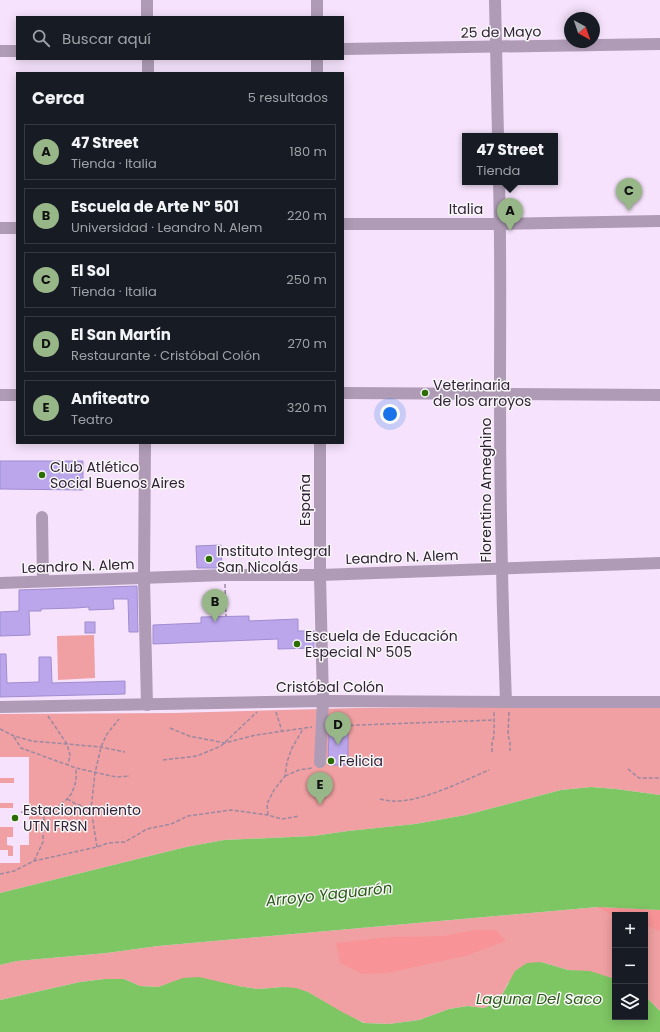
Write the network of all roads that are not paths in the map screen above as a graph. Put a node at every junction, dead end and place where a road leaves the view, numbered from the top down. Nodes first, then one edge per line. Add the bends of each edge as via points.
1 (147, 0) edge
2 (317, 0) edge
3 (495, 0) edge
4 (147, 16) edge
5 (317, 16) edge
6 (660, 44) edge
7 (496, 47) junction
8 (344, 49) edge
9 (0, 51) edge
10 (16, 51) edge
11 (148, 60) edge
12 (317, 60) edge
13 (148, 72) edge
14 (317, 72) edge
15 (498, 133) edge
16 (499, 185) edge
17 (660, 221) edge
18 (344, 224) edge
19 (500, 224) junction
20 (0, 228) edge
21 (16, 228) edge
22 (344, 393) edge
23 (0, 395) edge
24 (16, 395) edge
25 (500, 395) junction
26 (660, 395) edge
27 (145, 444) edge
28 (320, 444) edge
29 (42, 517) dead end
30 (660, 563) edge
31 (502, 569) junction
32 (320, 575) junction
33 (144, 579) junction
34 (43, 581) junction
35 (0, 583) edge
36 (323, 701) junction
37 (503, 702) junction
38 (660, 702) edge
39 (148, 705) junction
40 (0, 707) edge
41 (318, 765) road end

1 - 4 street
2 - 5 street
3 - 7 street
6 - 7 street, 25 de Mayo
7 - 8 street, 25 de Mayo
7 - 15 street
9 - 10 street
11 - 13 street
12 - 14 street
16 - 19 street, Florentino Ameghino
17 - 19 street, Italia
18 - 19 street, Italia
19 - 25 street, Florentino Ameghino
20 - 21 street
22 - 25 street
23 - 24 street
25 - 26 street
25 - 31 street, Florentino Ameghino
27 - 33 street
28 - 32 street, España
29 - 34 street
30 - 31 street, Leandro N. Alem
31 - 32 street, Leandro N. Alem
31 - 37 street, Florentino Ameghino
32 - 33 street, Leandro N. Alem via 225,575
32 - 36 street, España
33 - 34 street, Leandro N. Alem
33 - 39 street
34 - 35 street, Leandro N. Alem
36 - 37 street, Cristóbal Colón
36 - 39 street, Cristóbal Colón
36 - 41 street, España
37 - 38 street, Cristóbal Colón
39 - 40 street, Cristóbal Colón

